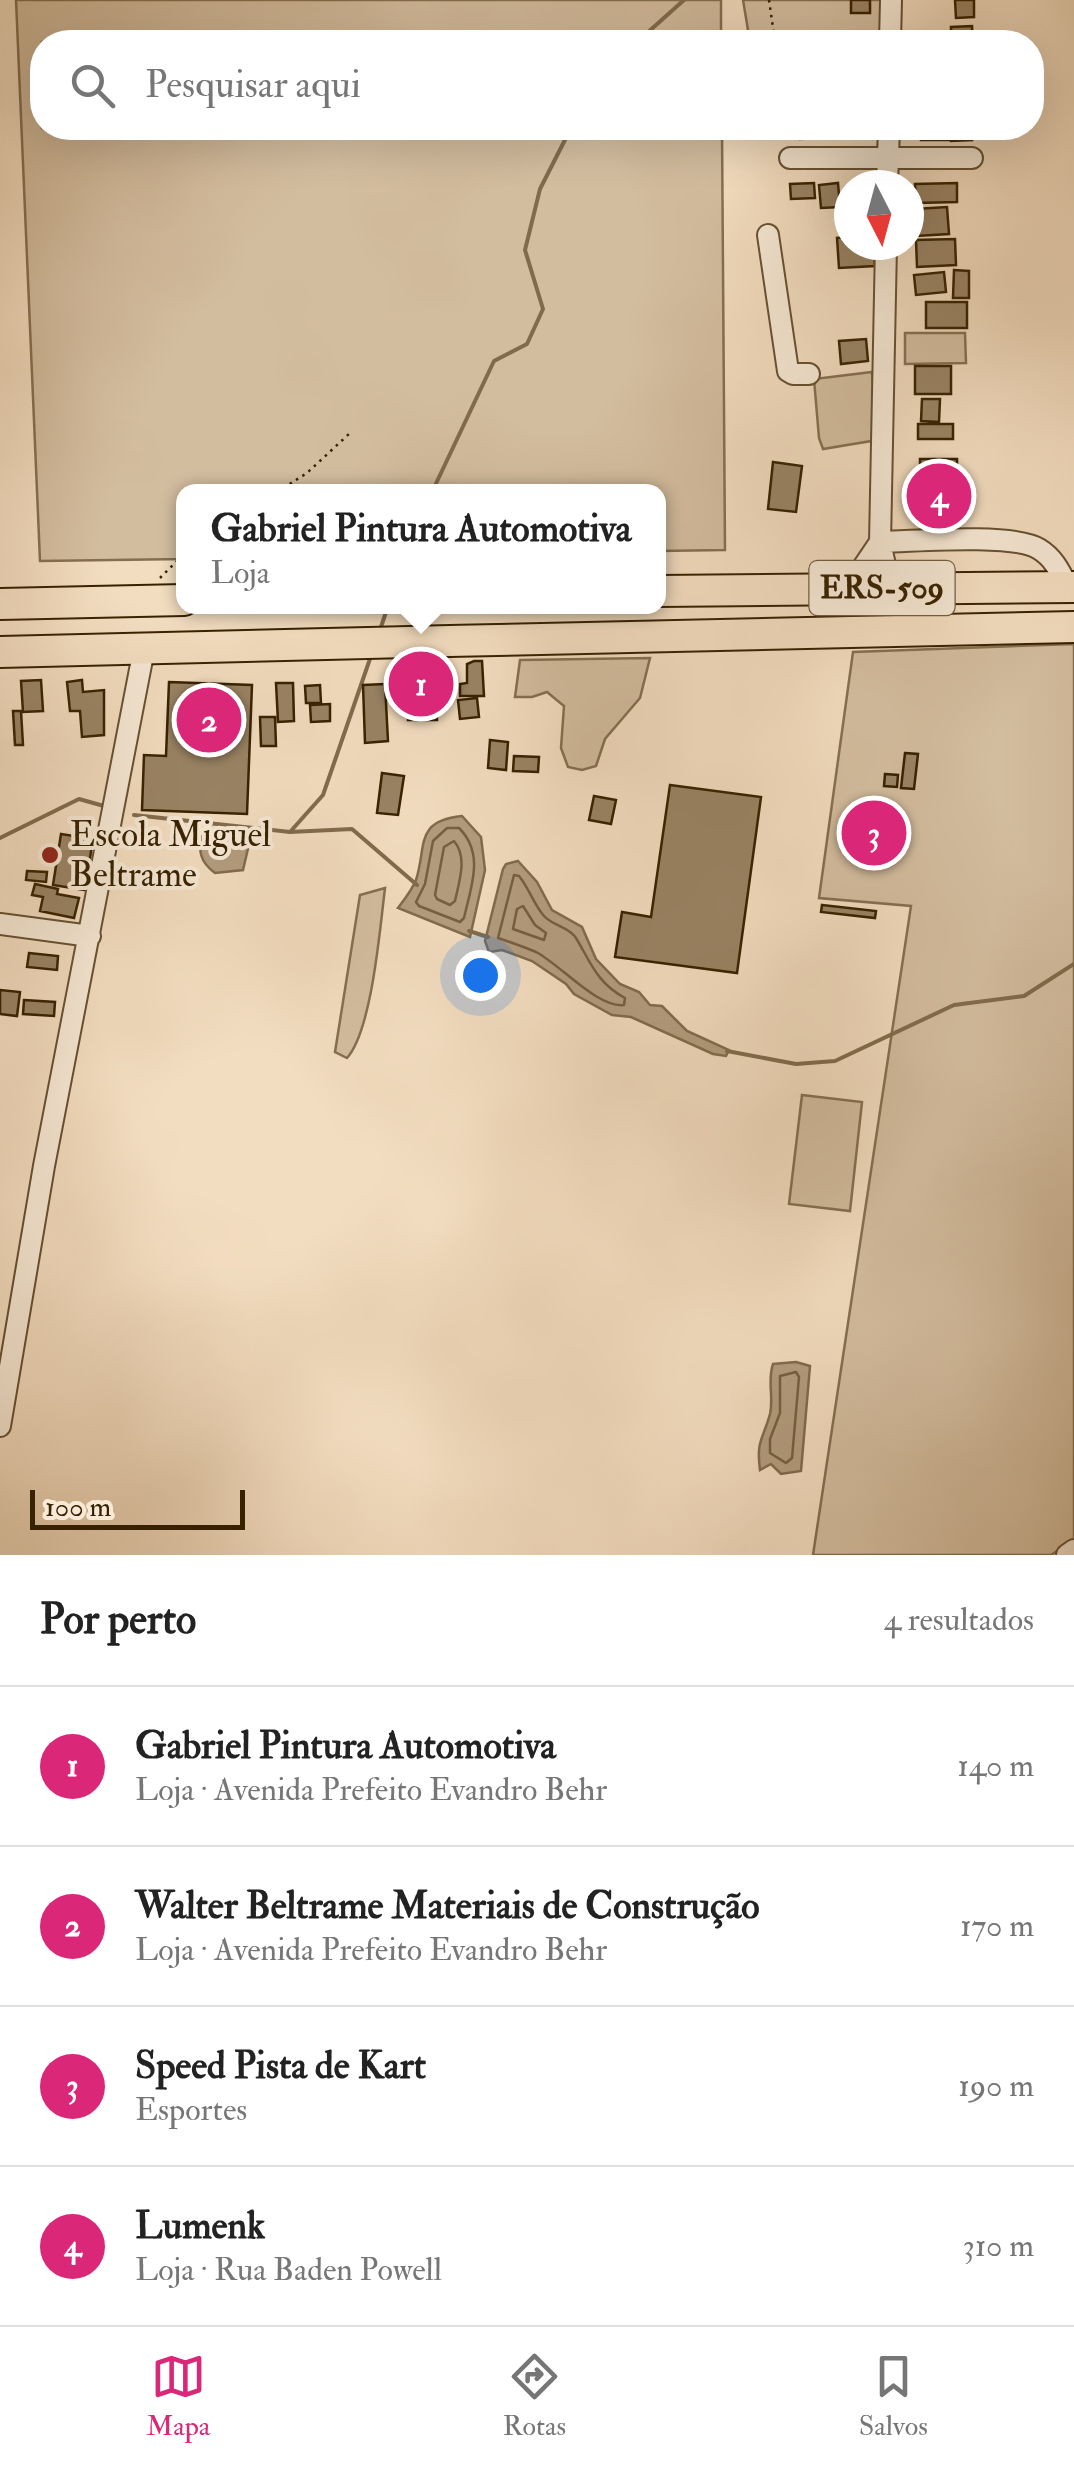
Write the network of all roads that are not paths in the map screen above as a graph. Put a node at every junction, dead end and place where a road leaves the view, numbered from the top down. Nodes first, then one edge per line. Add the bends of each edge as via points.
1 (891, 0) edge
2 (890, 30) edge
3 (888, 140) edge
4 (790, 158) dead end
5 (888, 158) junction
6 (972, 158) dead end
7 (888, 170) edge
8 (768, 235) dead end
9 (886, 260) edge
10 (809, 374) dead end
11 (880, 542) junction
12 (849, 588) junction
13 (890, 588) junction
14 (666, 591) edge
15 (1072, 594) edge
16 (171, 600) edge
17 (0, 604) edge
18 (1074, 628) edge
19 (766, 632) junction
20 (144, 649) junction
21 (0, 652) edge
22 (0, 924) edge
23 (90, 936) junction
24 (0, 1426) edge
25 (1074, 1550) edge
26 (1066, 1555) edge

1 - 2 street
3 - 5 street
4 - 5 street
5 - 6 street
5 - 7 street
8 - 10 street via 788,371
9 - 11 street
11 - 12 street
11 - 13 street
11 - 15 street via 1014,541 1037,547 1056,564
12 - 13 highway, ERS-509
12 - 14 highway, ERS-509
13 - 15 highway, ERS-509
15 - 19 highway via 880,611
16 - 17 highway
18 - 19 highway, ERS-509
19 - 20 highway, ERS-509
20 - 21 highway, ERS-509
20 - 23 street
22 - 23 street
23 - 24 street
25 - 26 street

